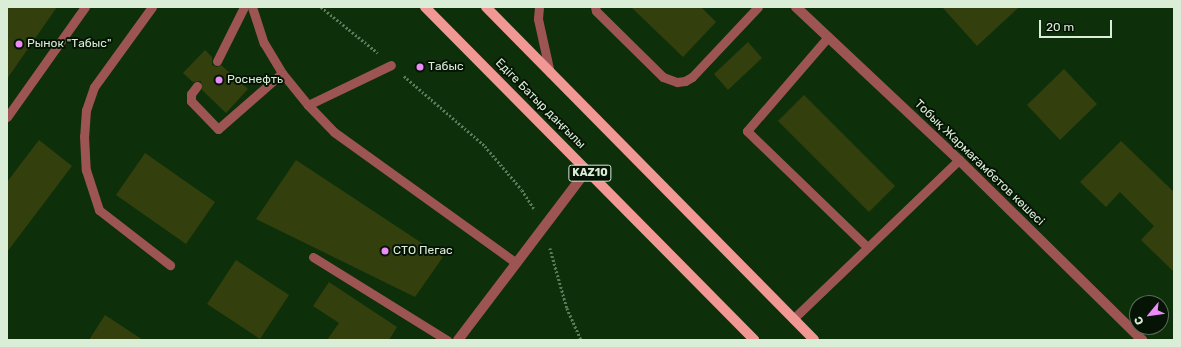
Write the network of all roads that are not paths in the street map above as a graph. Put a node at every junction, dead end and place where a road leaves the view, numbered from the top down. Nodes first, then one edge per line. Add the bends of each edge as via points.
1 (85, 7) edge
2 (152, 7) edge
3 (244, 7) edge
4 (252, 7) edge
5 (425, 7) edge
6 (486, 7) edge
7 (539, 7) edge
8 (596, 7) edge
9 (758, 7) edge
10 (796, 7) edge
11 (828, 37) junction
12 (217, 61) dead end
13 (391, 64) road end
14 (550, 72) junction
15 (282, 73) junction
16 (197, 86) dead end
17 (308, 105) junction
18 (7, 117) edge
19 (959, 160) junction
20 (587, 170) junction
21 (867, 247) junction
22 (313, 257) dead end
23 (516, 263) junction
24 (170, 265) dead end
25 (793, 318) junction
26 (447, 340) edge
27 (458, 340) edge
28 (754, 340) edge
29 (814, 340) edge
30 (1142, 340) edge

1 - 18 lane
2 - 24 lane via 94,87 86,110 86,170 99,210
3 - 12 lane
4 - 15 lane via 264,43
5 - 20 main road, Едіге Батыр даңғылы / KAZ10
6 - 14 main road
7 - 14 lane via 538,19
8 - 9 lane via 596,10 663,77 678,82 692,76
10 - 11 street, Тобық Жармағамбетов көшесі
11 - 19 street, Тобық Жармағамбетов көшесі
11 - 21 lane via 747,131
13 - 17 lane
14 - 25 main road
15 - 16 lane via 218,129 191,100 190,94
15 - 17 lane
17 - 23 lane via 334,132
19 - 21 lane
19 - 30 street, Тобық Жармағамбетов көшесі
20 - 23 street
20 - 28 main road, Едіге Батыр даңғылы / KAZ10
21 - 25 lane
22 - 26 lane
23 - 27 street
25 - 29 main road

